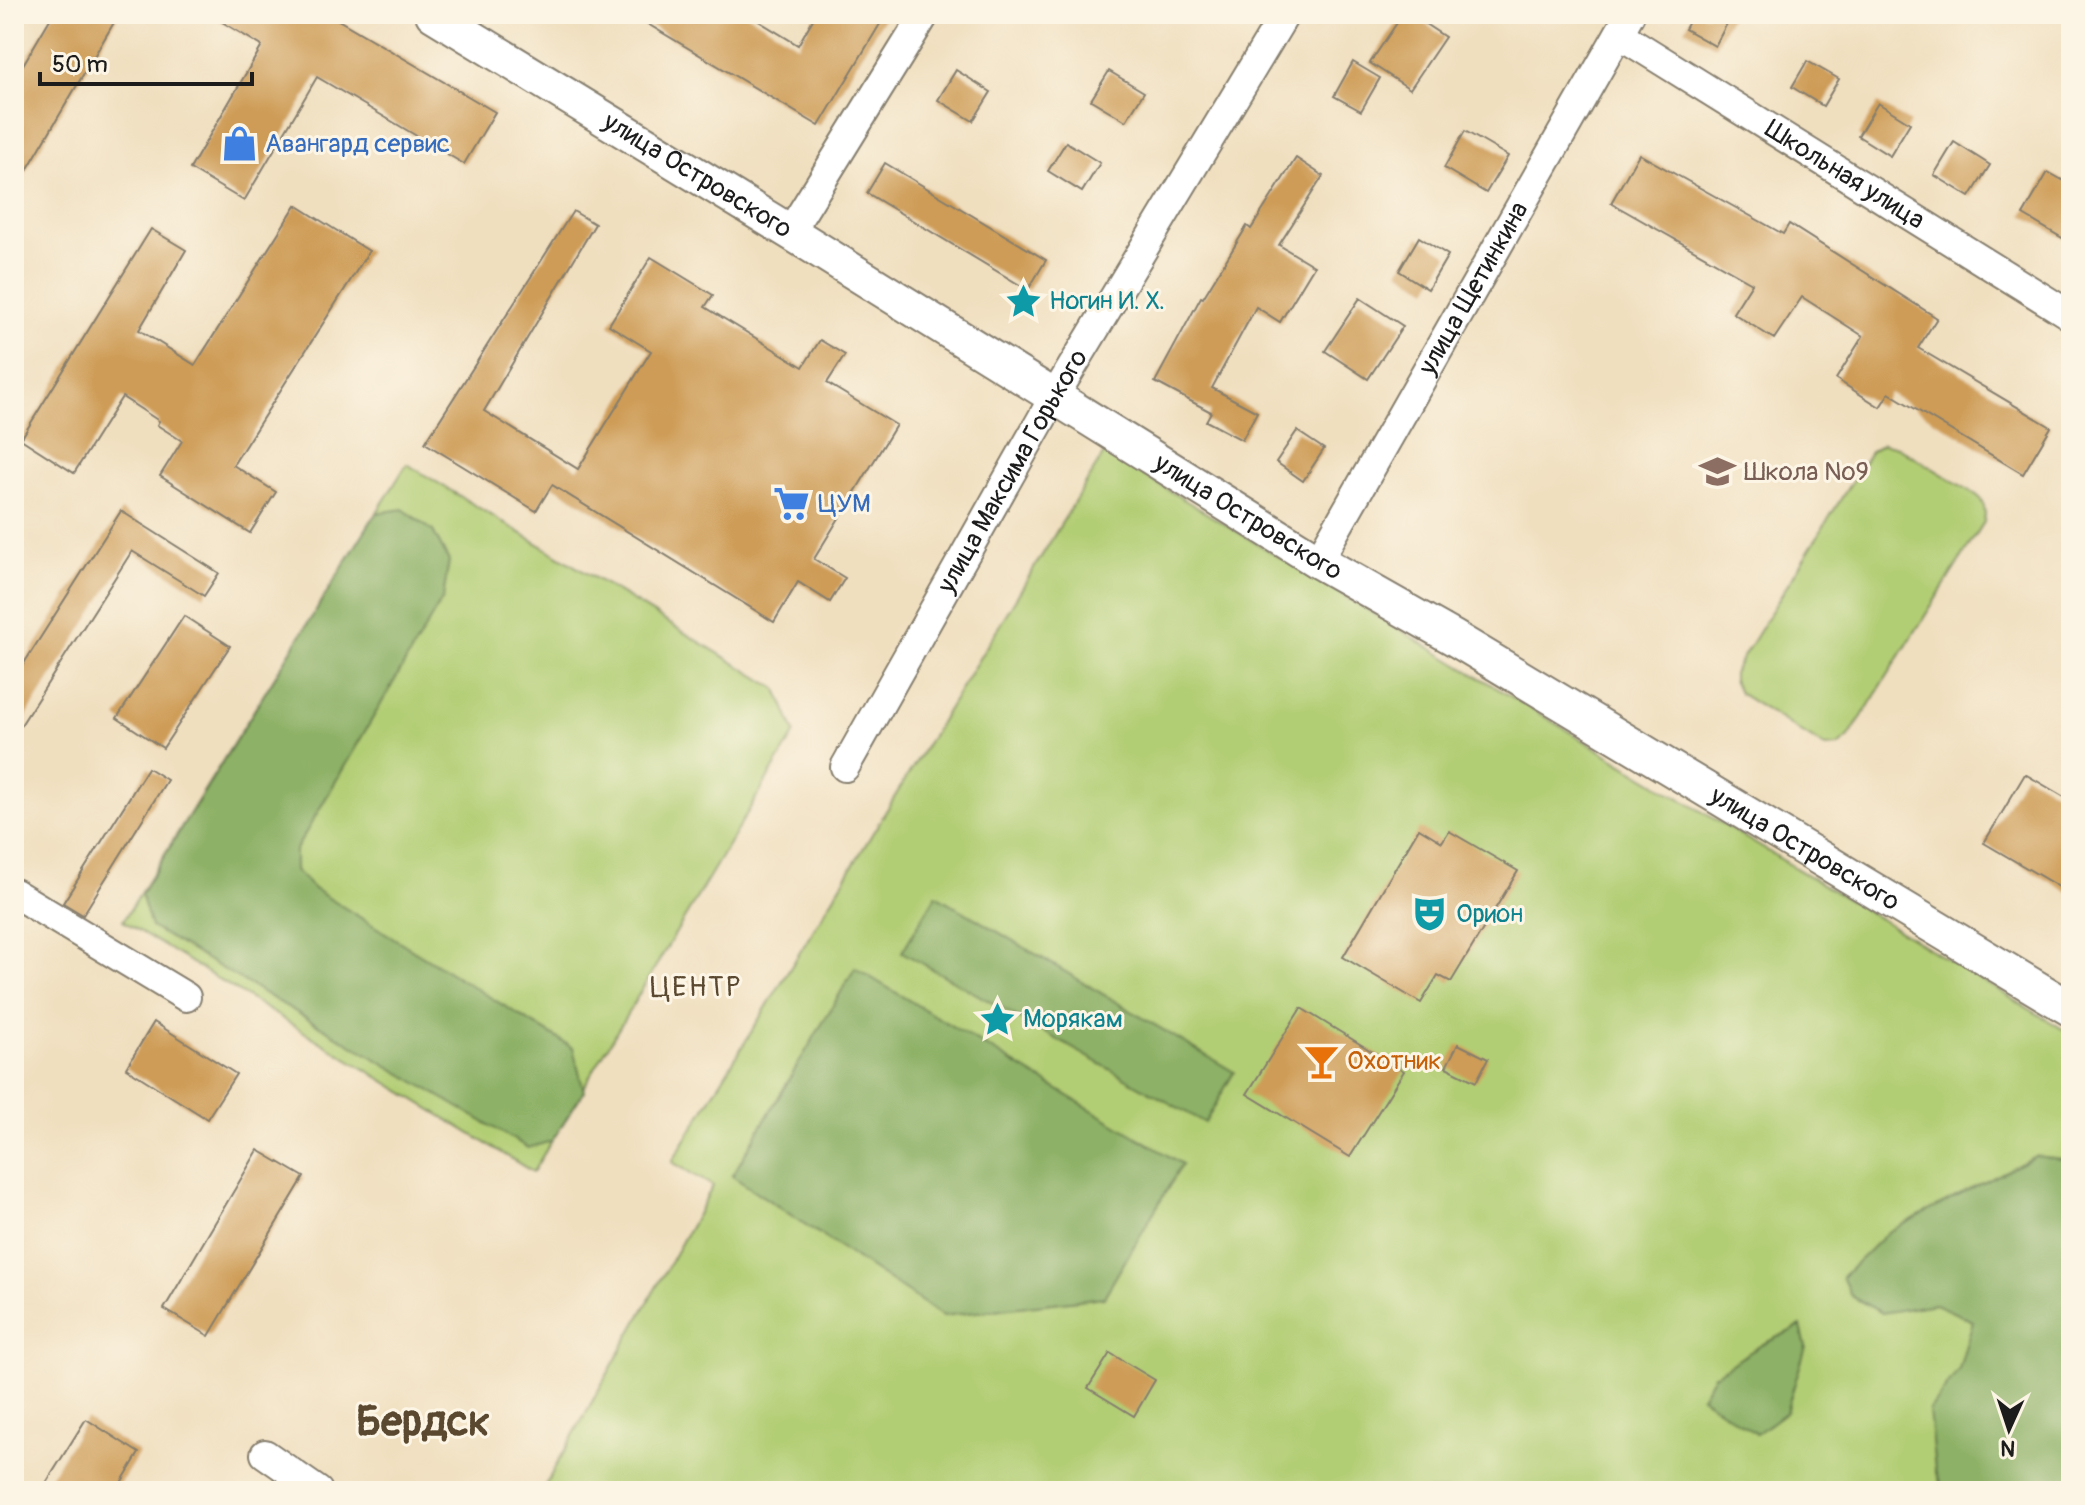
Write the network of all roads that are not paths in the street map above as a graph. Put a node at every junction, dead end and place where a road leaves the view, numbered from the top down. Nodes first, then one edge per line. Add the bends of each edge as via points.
1 (433, 14) edge
2 (925, 14) edge
3 (1285, 14) edge
4 (1625, 24) edge
5 (790, 232) junction
6 (2071, 316) edge
7 (1054, 397) junction
8 (1318, 561) junction
9 (845, 767) dead end
10 (14, 893) edge
11 (186, 997) dead end
12 (2071, 1009) edge
13 (265, 1454) dead end
14 (318, 1491) edge

1 - 5 street, улица Островского
2 - 5 street
3 - 7 street, улица Максима Горького
4 - 6 street, Школьная улица
4 - 8 street, улица Щетинкина
5 - 7 street, улица Островского
7 - 8 street, улица Островского
7 - 9 street, улица Максима Горького
8 - 12 street, улица Островского
10 - 11 street
13 - 14 street

